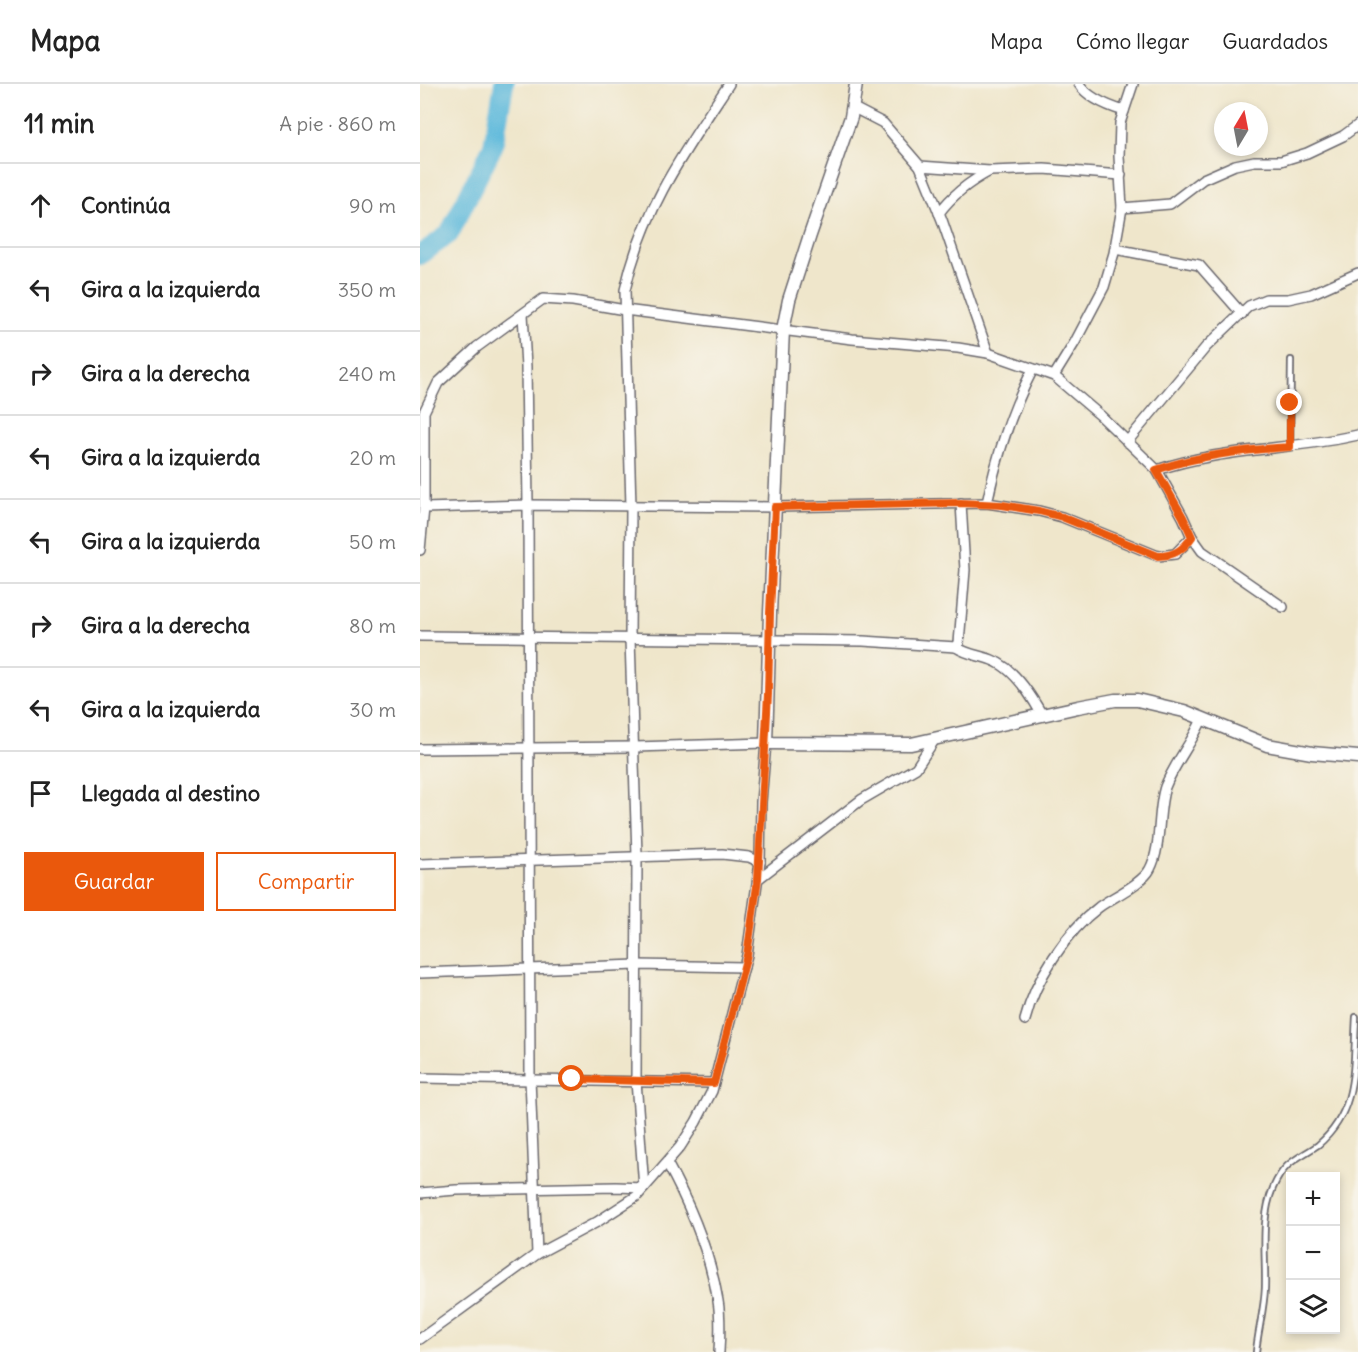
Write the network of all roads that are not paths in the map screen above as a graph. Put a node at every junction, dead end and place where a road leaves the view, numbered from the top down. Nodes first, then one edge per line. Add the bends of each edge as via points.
1 (729, 84) edge
2 (856, 84) edge
3 (1078, 84) edge
4 (1133, 84) edge
5 (852, 106) junction
6 (1124, 111) junction
7 (1358, 125) edge
8 (920, 166) junction
9 (990, 171) junction
10 (1121, 175) junction
11 (1122, 208) junction
12 (939, 213) junction
13 (1115, 249) junction
14 (1358, 273) edge
15 (625, 310) junction
16 (523, 314) junction
17 (1242, 314) junction
18 (783, 330) junction
19 (988, 353) junction
20 (1291, 360) dead end
21 (1033, 369) junction
22 (1054, 376) junction
23 (1358, 435) edge
24 (1127, 442) junction
25 (1290, 447) junction
26 (1156, 470) junction
27 (961, 503) junction
28 (987, 503) junction
29 (528, 505) junction
30 (631, 507) junction
31 (775, 507) junction
32 (424, 508) junction
33 (1192, 537) junction
34 (420, 550) edge
35 (1283, 607) dead end
36 (420, 636) edge
37 (527, 637) junction
38 (630, 639) junction
39 (769, 642) junction
40 (956, 647) junction
41 (1042, 715) junction
42 (1202, 719) junction
43 (935, 739) junction
44 (766, 743) junction
45 (634, 747) junction
46 (528, 748) junction
47 (420, 749) edge
48 (1358, 757) edge
49 (637, 855) junction
50 (528, 859) junction
51 (760, 862) junction
52 (420, 864) edge
53 (758, 879) junction
54 (638, 965) junction
55 (744, 967) junction
56 (530, 970) junction
57 (420, 973) edge
58 (1356, 1017) dead end
59 (1025, 1020) dead end
60 (420, 1078) edge
61 (530, 1078) junction
62 (636, 1081) junction
63 (714, 1083) junction
64 (667, 1162) junction
65 (644, 1188) junction
66 (536, 1190) junction
67 (420, 1193) edge
68 (537, 1254) junction
69 (420, 1339) edge
70 (719, 1352) edge
71 (1256, 1352) edge

1 - 15 street via 655,202 632,258
2 - 5 street
3 - 6 street via 1107,106
4 - 6 street
5 - 8 street via 883,123
5 - 18 street via 789,300
6 - 10 street via 1120,123
7 - 11 street via 1307,153 1281,161 1235,165 1203,179 1170,204
8 - 9 street
8 - 12 street
9 - 10 street via 1044,169
9 - 12 street via 956,193
10 - 11 street
11 - 13 street
12 - 19 street
13 - 17 street via 1199,265
13 - 22 street via 1104,287
14 - 17 street via 1311,294 1249,306
15 - 16 street via 543,299
15 - 18 street
15 - 30 street
16 - 29 street
16 - 32 street via 477,346 438,383 424,412
17 - 24 street via 1206,347
18 - 19 street
18 - 31 street
19 - 21 street
20 - 25 lane
21 - 22 street
21 - 28 street via 1010,415
22 - 24 street
23 - 25 street
24 - 26 street
25 - 26 street via 1182,461
26 - 33 street
27 - 28 street
27 - 31 street
27 - 40 street via 965,586
28 - 33 street via 1062,517 1158,556 1175,554
29 - 30 street
29 - 32 street
29 - 37 street
30 - 31 street
30 - 38 street
31 - 39 street
32 - 34 street
33 - 35 street via 1202,551
36 - 37 street
37 - 38 street
37 - 46 street
38 - 39 street
38 - 45 street
39 - 40 street via 862,641
39 - 44 street
40 - 41 street via 995,660 1007,669
41 - 42 street via 1115,700 1137,700
41 - 43 street
42 - 48 street via 1283,749
42 - 59 street via 1165,788 1150,868 1079,923 1029,1000
43 - 44 street via 897,745
43 - 53 street via 916,768 861,800
44 - 45 street
44 - 51 street
45 - 46 street
45 - 49 street
46 - 47 street
46 - 50 street
49 - 50 street
49 - 51 street via 722,854
49 - 54 street
50 - 52 street
50 - 56 street
51 - 53 street
53 - 55 street
54 - 55 street
54 - 56 street
54 - 62 street
55 - 63 street
56 - 57 street
56 - 61 street
58 - 71 lane via 1357,1081 1352,1106 1329,1137 1288,1163 1269,1199 1265,1291
60 - 61 street
61 - 62 street
61 - 66 street
62 - 63 street
62 - 65 street
63 - 64 street via 696,1122
64 - 65 street
64 - 70 street via 683,1192 708,1261 718,1302
65 - 66 street
65 - 68 street via 597,1222
66 - 67 street
66 - 68 street
68 - 69 street

